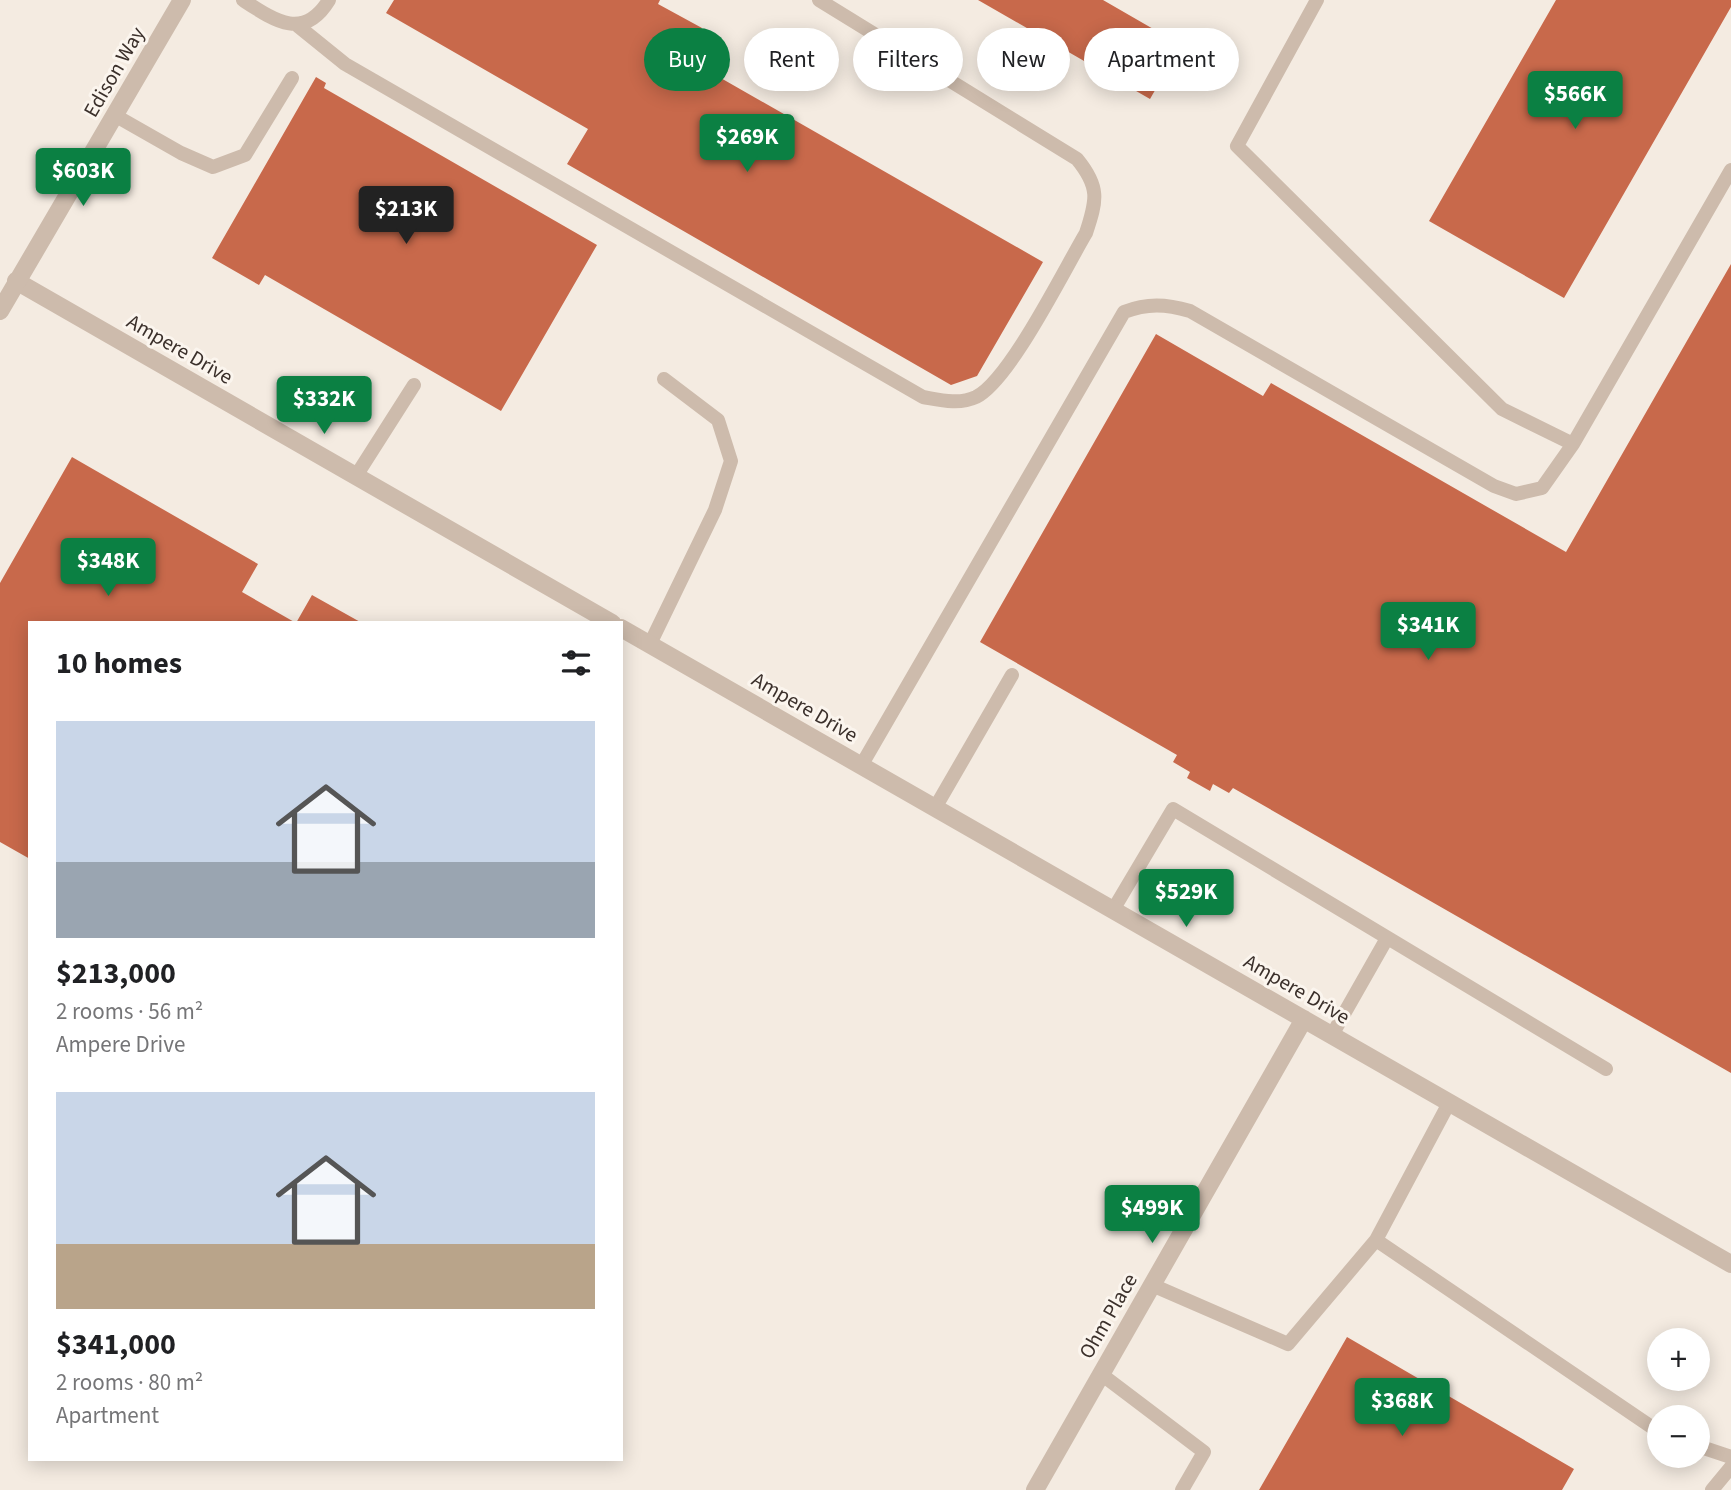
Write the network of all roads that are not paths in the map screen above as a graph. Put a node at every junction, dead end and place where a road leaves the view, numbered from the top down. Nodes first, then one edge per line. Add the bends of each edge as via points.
1 (182, 0) edge
2 (243, 0) edge
3 (329, 0) edge
4 (819, 0) edge
5 (1317, 0) edge
6 (298, 26) junction
7 (292, 78) dead end
8 (116, 116) junction
9 (1731, 170) edge
10 (16, 281) junction
11 (0, 312) edge
12 (664, 379) dead end
13 (414, 385) dead end
14 (1573, 444) junction
15 (356, 476) junction
16 (609, 621) edge
17 (623, 629) edge
18 (650, 644) junction
19 (1012, 675) dead end
20 (861, 766) junction
21 (935, 808) junction
22 (1113, 910) junction
23 (1387, 940) junction
24 (1304, 1020) junction
25 (1332, 1035) junction
26 (1606, 1069) dead end
27 (1449, 1103) junction
28 (1376, 1240) junction
29 (1731, 1264) edge
30 (1152, 1285) junction
31 (1101, 1374) junction
32 (1647, 1424) edge
33 (1710, 1450) edge
34 (1731, 1457) edge
35 (1731, 1467) edge
36 (1035, 1490) edge
37 (1182, 1490) edge
38 (1712, 1490) edge

1 - 8 street, Edison Way
2 - 6 lane via 270,17
3 - 6 lane via 318,17
4 - 6 lane via 1077,159 1093,178 1094,209 1086,233 1000,377 976,397 949,402 923,397 345,64
5 - 14 lane via 1237,146 1502,409
7 - 8 lane via 245,155 213,167
8 - 10 street, Edison Way
9 - 14 lane
10 - 11 street, Edison Way
10 - 15 street, Ampere Drive
12 - 18 lane via 718,420 732,461 715,510
13 - 15 lane
14 - 20 lane via 1542,488 1516,494 1494,486 1190,312 1167,304 1124,312
15 - 16 street, Ampere Drive
17 - 18 street, Ampere Drive
18 - 20 street, Ampere Drive
19 - 21 lane
20 - 21 street, Ampere Drive
21 - 22 street, Ampere Drive
22 - 23 lane via 1173,810
22 - 24 street, Ampere Drive
23 - 25 lane
23 - 26 lane
24 - 25 street, Ampere Drive
24 - 30 street, Ohm Place
25 - 27 street, Ampere Drive
27 - 28 lane
27 - 29 street, Ampere Drive
28 - 30 lane via 1288,1344
28 - 32 lane
30 - 31 street, Ohm Place
31 - 36 street, Ohm Place
31 - 37 lane via 1204,1452
33 - 34 lane
35 - 38 lane

